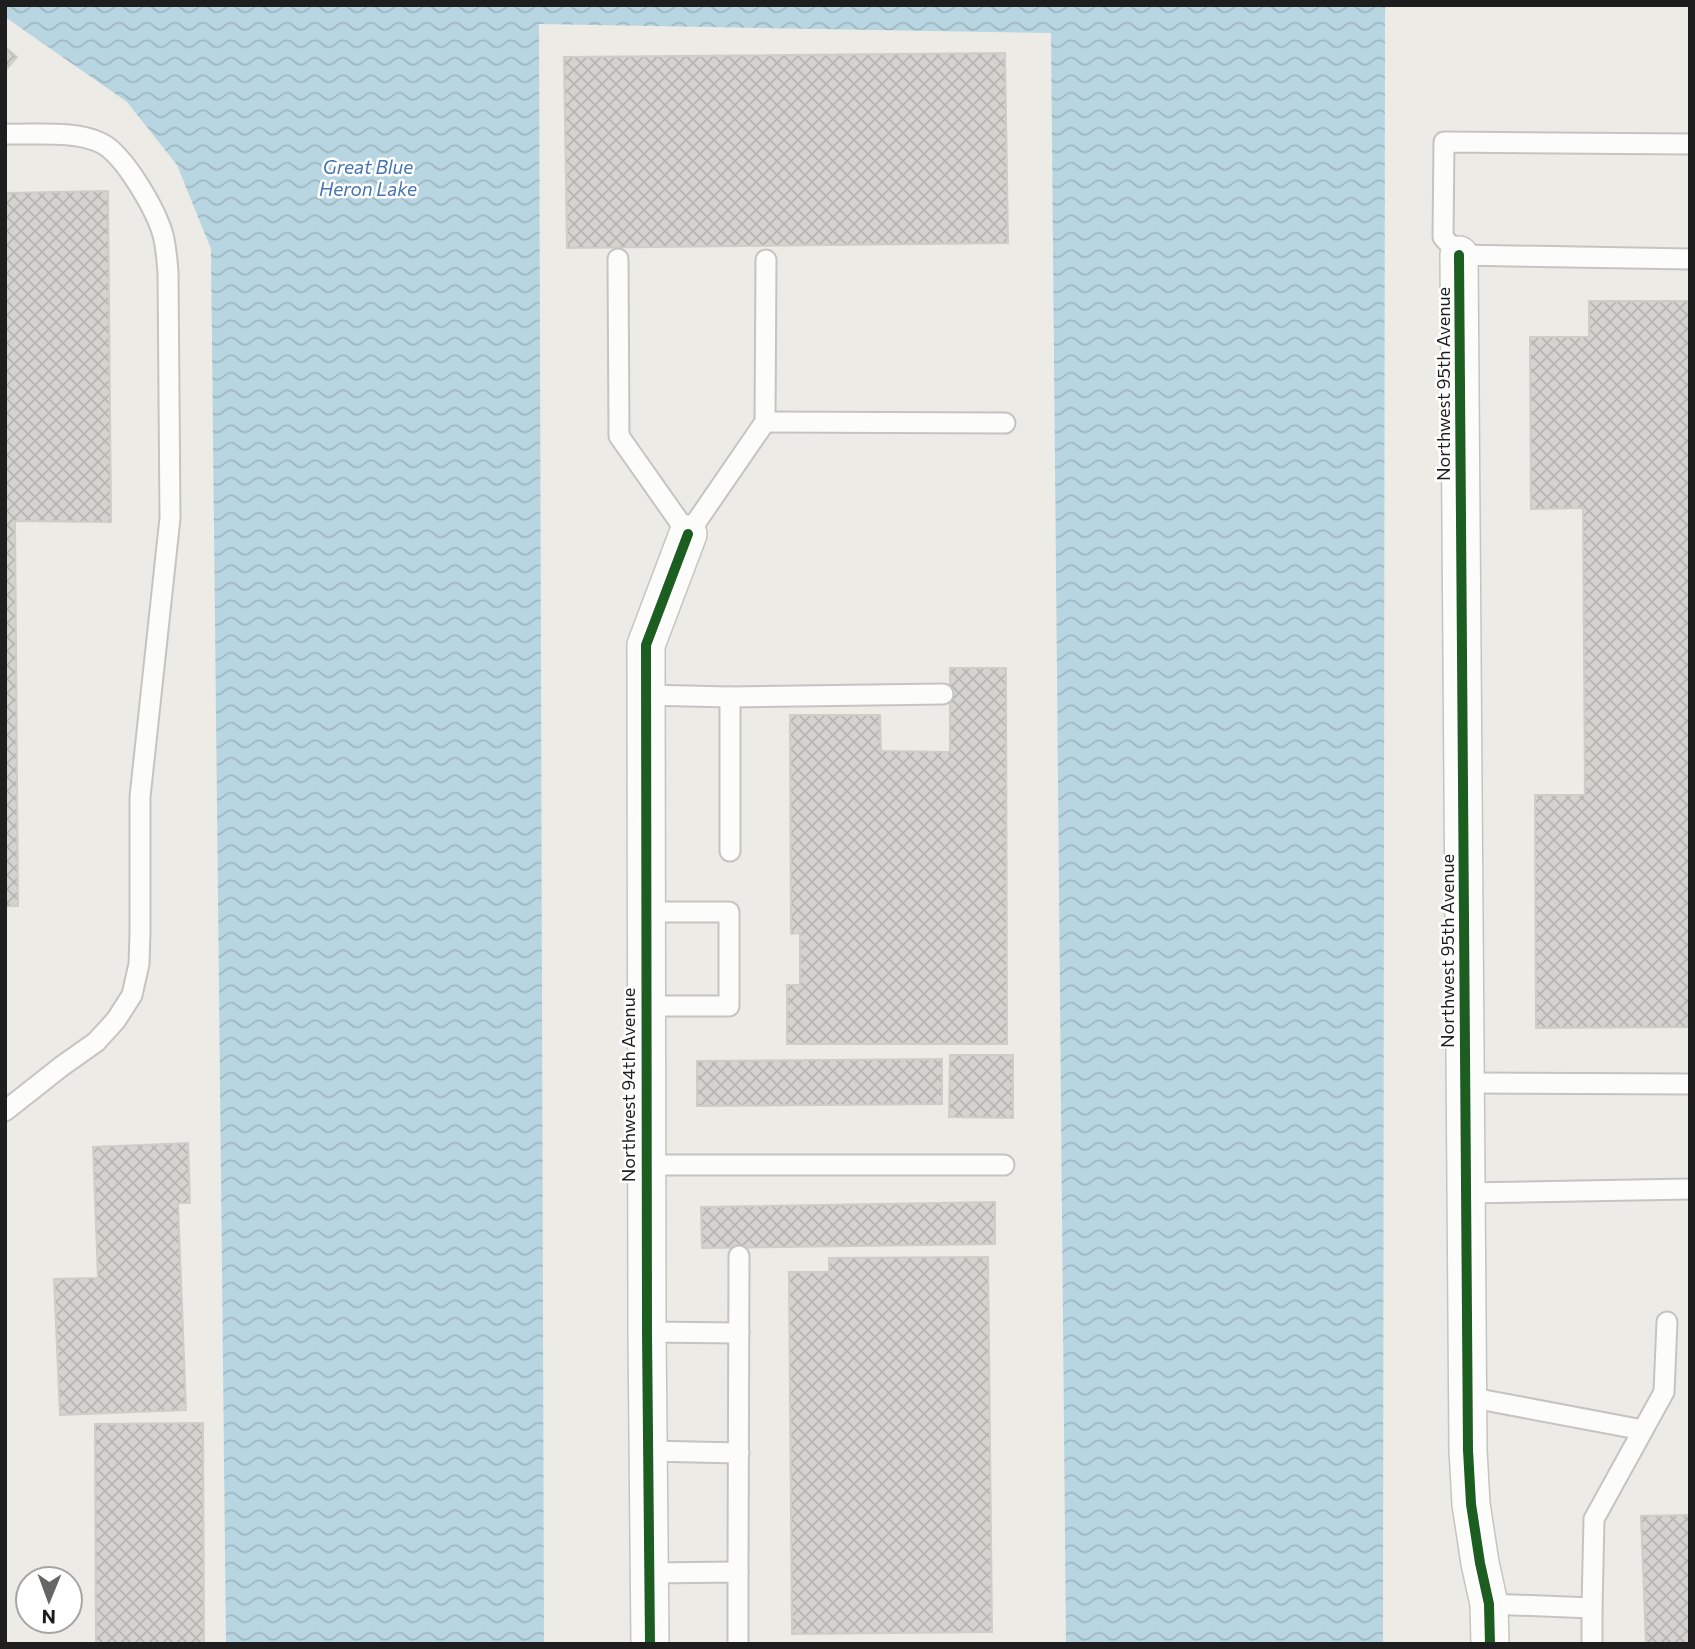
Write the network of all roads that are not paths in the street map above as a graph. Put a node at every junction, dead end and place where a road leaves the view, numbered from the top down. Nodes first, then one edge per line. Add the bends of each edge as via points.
1 (5, 134) edge
2 (1690, 144) edge
3 (1460, 255) junction
4 (618, 259) dead end
5 (1690, 259) edge
6 (766, 260) dead end
7 (765, 422) junction
8 (1004, 423) dead end
9 (688, 534) junction
10 (943, 694) dead end
11 (645, 695) junction
12 (730, 697) junction
13 (730, 851) dead end
14 (646, 912) junction
15 (646, 1006) junction
16 (1466, 1083) junction
17 (1690, 1084) edge
18 (5, 1111) edge
19 (646, 1165) junction
20 (1004, 1165) dead end
21 (1690, 1189) edge
22 (1465, 1193) junction
23 (739, 1256) dead end
24 (1667, 1322) dead end
25 (647, 1332) junction
26 (738, 1333) junction
27 (1468, 1397) junction
28 (1643, 1430) junction
29 (648, 1451) junction
30 (738, 1453) junction
31 (738, 1572) junction
32 (649, 1573) junction
33 (1489, 1604) junction
34 (1592, 1608) junction
35 (738, 1643) edge
36 (650, 1644) edge
37 (1490, 1644) edge
38 (1592, 1644) edge

1 - 18 lane via 75,135 102,143 121,160 155,213 168,272 170,518 140,797 141,933 132,995 96,1042
2 - 3 lane via 1444,142 1443,237
3 - 5 lane
3 - 16 street, Northwest 95th Avenue
4 - 9 lane via 619,436
6 - 7 lane
7 - 8 lane
7 - 9 lane
9 - 11 street, Northwest 94th Avenue via 646,645
10 - 12 lane
11 - 12 lane
11 - 14 street, Northwest 94th Avenue
12 - 13 lane
14 - 15 street, Northwest 94th Avenue
14 - 15 lane via 729,912 729,1006
15 - 19 street, Northwest 94th Avenue
16 - 17 lane
16 - 22 street, Northwest 95th Avenue
19 - 20 lane
19 - 25 street, Northwest 94th Avenue
21 - 22 lane
22 - 27 street, Northwest 95th Avenue
23 - 26 lane
24 - 28 lane via 1664,1392
25 - 26 lane
25 - 29 street, Northwest 94th Avenue
26 - 30 lane
27 - 28 lane
27 - 33 street, Northwest 95th Avenue via 1471,1504
28 - 34 lane via 1594,1519
29 - 30 lane
29 - 32 street, Northwest 94th Avenue
30 - 31 lane
31 - 32 lane
31 - 35 lane
32 - 36 street, Northwest 94th Avenue
33 - 34 lane
33 - 37 street, Northwest 95th Avenue
34 - 38 lane

